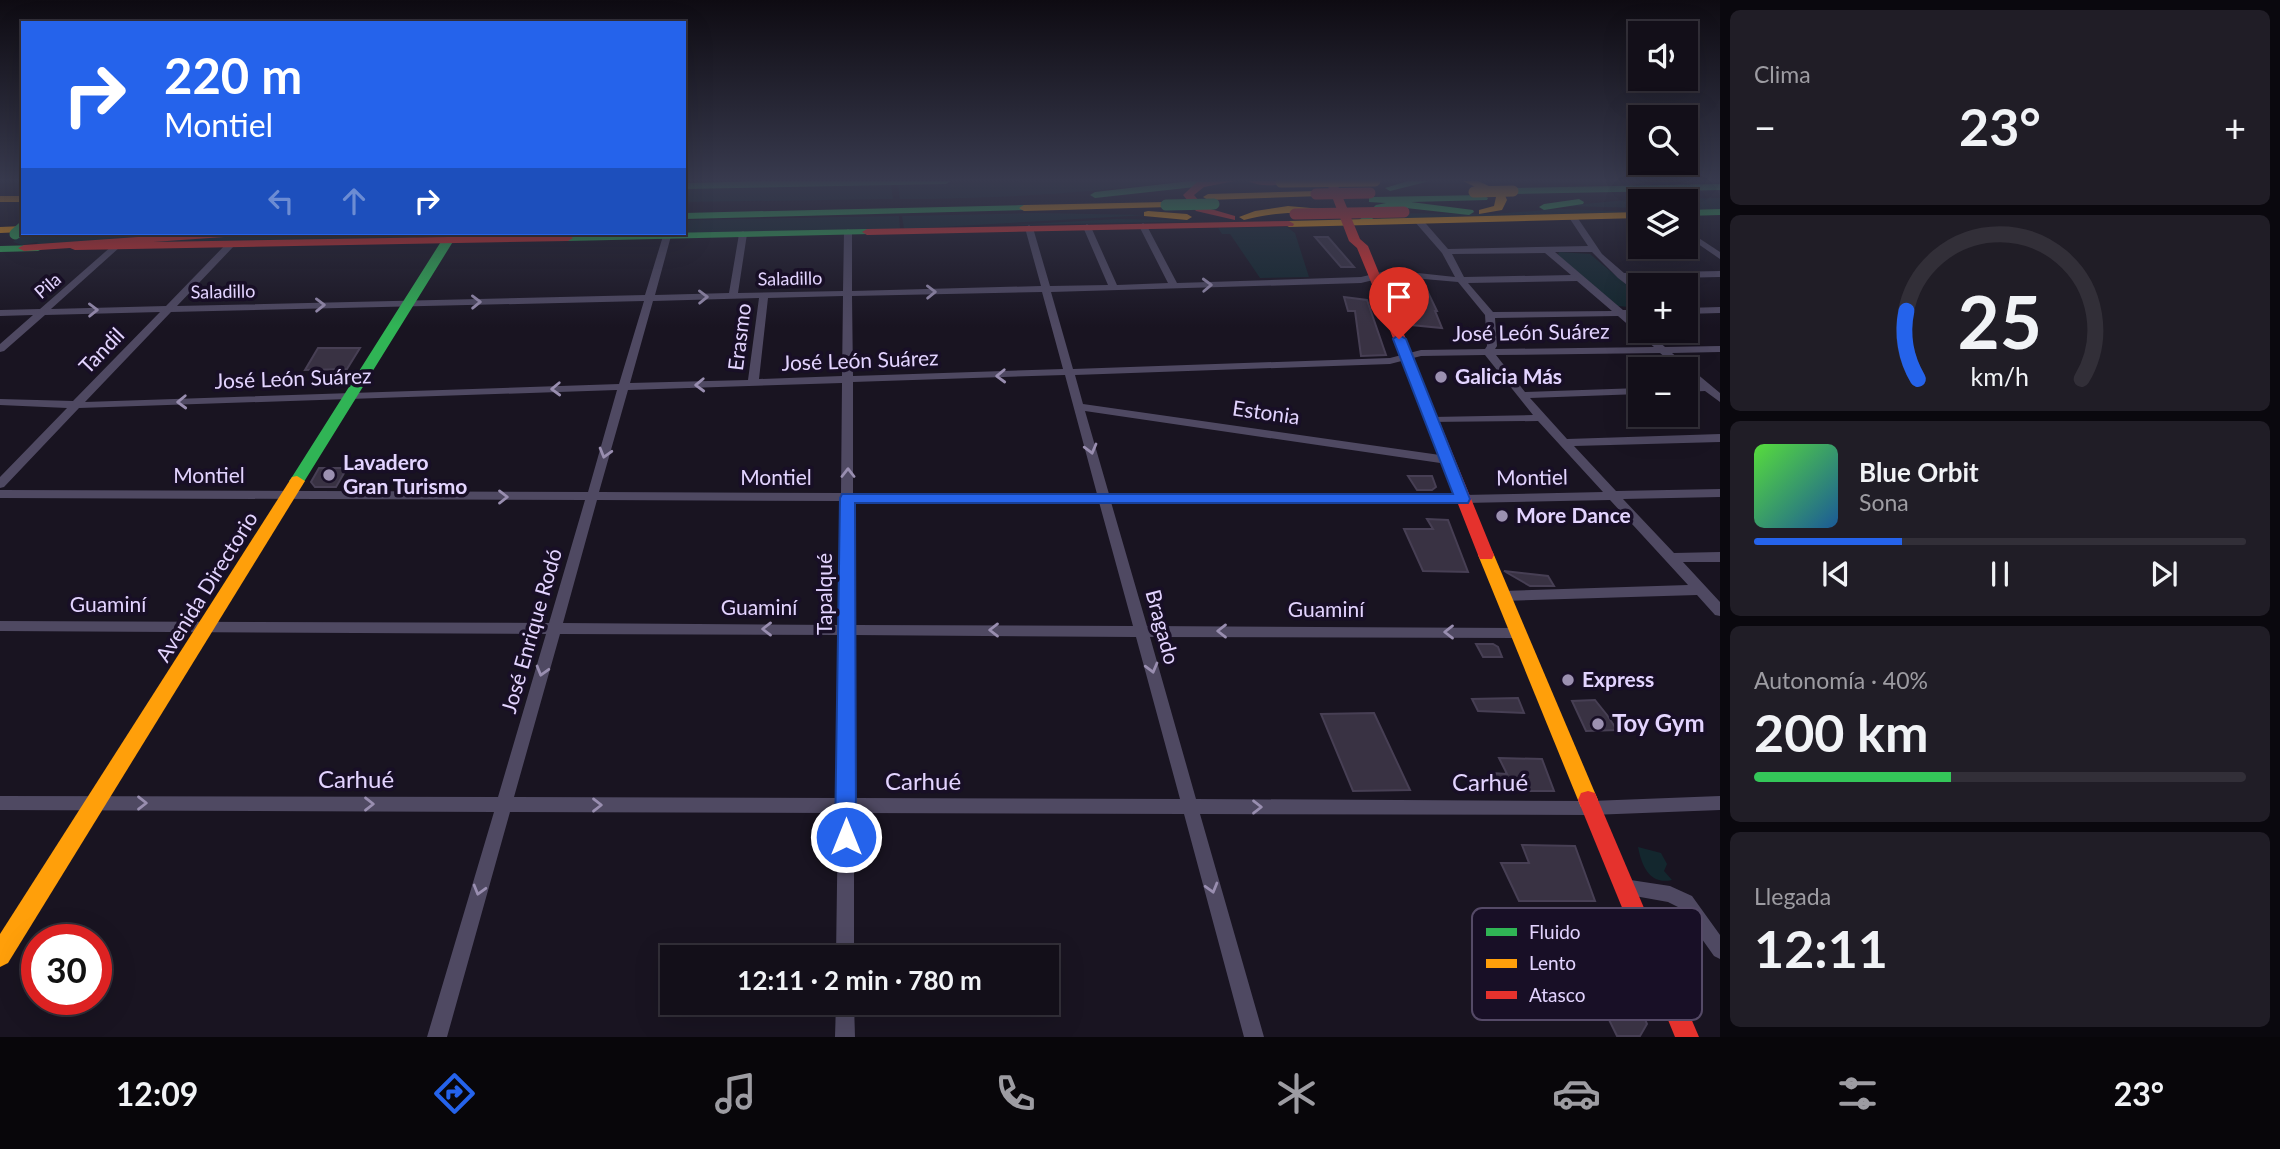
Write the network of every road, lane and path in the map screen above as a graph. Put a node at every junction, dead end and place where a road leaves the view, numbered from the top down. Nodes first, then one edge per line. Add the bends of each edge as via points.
1 (16, 229) edge
2 (936, 229) edge
3 (1029, 229) edge
4 (1088, 229) edge
5 (1145, 229) edge
6 (1354, 229) edge
7 (1427, 229) edge
8 (1581, 229) edge
9 (849, 232) junction
10 (743, 234) junction
11 (667, 236) junction
12 (234, 239) edge
13 (448, 240) junction
14 (1698, 240) edge
15 (0, 247) edge
16 (116, 247) junction
17 (24, 248) junction
18 (1593, 249) junction
19 (1547, 250) junction
20 (1446, 252) junction
21 (1720, 256) edge
22 (1720, 274) edge
23 (1621, 276) junction
24 (1375, 277) junction
25 (1580, 278) junction
26 (1461, 280) junction
27 (1628, 282) edge
28 (1174, 286) junction
29 (1114, 287) junction
30 (1046, 289) junction
31 (849, 293) junction
32 (764, 295) junction
33 (733, 296) junction
34 (649, 298) junction
35 (408, 304) junction
36 (169, 309) junction
37 (1720, 310) edge
38 (1698, 311) edge
39 (42, 312) junction
40 (0, 313) edge
41 (1619, 313) junction
42 (1628, 313) edge
43 (1490, 315) junction
44 (0, 349) edge
45 (1720, 349) edge
46 (1663, 350) junction
47 (1488, 352) junction
48 (1406, 356) junction
49 (1069, 374) junction
50 (848, 381) junction
51 (753, 384) junction
52 (624, 387) junction
53 (1698, 388) edge
54 (1707, 388) junction
55 (1720, 388) edge
56 (1628, 391) edge
57 (1521, 395) junction
58 (350, 396) junction
59 (1720, 399) edge
60 (0, 402) edge
61 (76, 405) junction
62 (1079, 407) junction
63 (1541, 418) junction
64 (1432, 420) junction
65 (1720, 438) edge
66 (1564, 443) junction
67 (1447, 460) junction
68 (0, 484) edge
69 (1720, 493) edge
70 (0, 494) edge
71 (288, 496) junction
72 (1611, 496) junction
73 (592, 497) junction
74 (1104, 497) junction
75 (848, 498) junction
76 (1463, 499) junction
77 (1720, 557) edge
78 (1671, 558) junction
79 (1700, 590) junction
80 (1502, 596) junction
81 (1720, 611) edge
82 (0, 626) edge
83 (207, 626) junction
84 (555, 628) junction
85 (848, 630) junction
86 (1142, 630) junction
87 (1517, 633) junction
88 (0, 803) edge
89 (95, 803) junction
90 (1720, 803) edge
91 (503, 805) junction
92 (846, 806) junction
93 (1189, 807) junction
94 (1591, 808) junction
95 (1624, 887) junction
96 (1633, 908) edge
97 (1690, 908) edge
98 (1702, 925) edge
99 (845, 945) edge
100 (1720, 950) edge
101 (0, 955) edge
102 (845, 1015) edge
103 (1680, 1020) edge
104 (437, 1037) edge
105 (845, 1037) edge
106 (1254, 1037) edge
107 (1687, 1037) edge

1 - 15 main road
2 - 9 main road
3 - 30 street, Bragado
4 - 29 street
5 - 28 street
6 - 24 main road via 1355,241 1362,246
7 - 20 street
8 - 18 street
9 - 10 main road
9 - 31 street, Tapalqué
10 - 11 main road
10 - 33 street, Erasmo
11 - 13 main road
11 - 34 street, José Enrique Rodó
12 - 13 main road
12 - 16 main road
12 - 17 main road
12 - 36 street, Tandil
13 - 35 main road, Avenida Directorio
14 - 21 street
15 - 17 main road
16 - 17 main road
16 - 39 street, Pila
18 - 19 street
18 - 23 street
19 - 20 street
19 - 25 street
20 - 26 street
22 - 23 street
23 - 27 street
24 - 26 street, Saladillo via 1390,273
28 -> 24 street, Saladillo
24 - 48 main road
25 - 26 street, Saladillo
25 - 41 street
26 - 43 street
28 - 29 street, Saladillo
29 - 30 street, Saladillo
31 -> 30 street, Saladillo
30 - 49 street, Bragado
31 - 32 street, Saladillo
31 - 50 street, Tapalqué
32 - 33 street, Saladillo
32 - 51 street, Erasmo
34 -> 33 street, Saladillo
35 -> 34 street, Saladillo
34 - 52 street, José Enrique Rodó
36 -> 35 street, Saladillo
35 - 58 main road, Avenida Directorio
39 -> 36 street, Saladillo
36 - 61 street, Tandil
37 - 38 street
39 - 40 street, Saladillo
39 - 44 street, Pila
41 - 42 street
41 - 43 street
41 - 46 street
43 - 47 street via 1492,346
45 - 46 street, José León Suárez
46 - 47 street, José León Suárez
46 - 54 street
47 - 48 street, José León Suárez
47 - 57 street
48 - 49 street, José León Suárez via 1390,361
48 - 64 main road
49 -> 50 street, José León Suárez
49 - 62 street, Bragado
50 - 51 street, José León Suárez
75 -> 50 street, Tapalqué
51 -> 52 street, José León Suárez
52 -> 58 street, José León Suárez
52 -> 73 street, José Enrique Rodó
53 - 54 street
54 - 55 street
54 - 59 street
56 - 57 street
57 - 63 street
58 -> 61 street, José León Suárez
58 - 71 main road, Avenida Directorio
60 - 61 street, José León Suárez
61 - 68 street, Tandil
62 - 67 street, Estonia
62 -> 74 street, Bragado
63 - 64 street
63 - 66 street
64 - 67 main road
65 - 66 street
66 - 72 street
67 - 76 main road
69 - 72 street, Montiel
70 - 71 street, Montiel
71 -> 73 street, Montiel
71 - 83 main road, Avenida Directorio
72 - 76 street, Montiel
72 - 78 street
73 - 75 street, Montiel
73 - 84 street, José Enrique Rodó
74 - 75 street, Montiel
74 - 76 street, Montiel
74 - 86 street, Bragado
75 - 85 street, Tapalqué
76 - 80 main road
77 - 78 street
78 - 79 street
79 - 80 street
79 - 81 street
80 - 87 main road
82 - 83 street, Guaminí
83 - 84 street, Guaminí
83 - 89 main road, Avenida Directorio
85 -> 84 street, Guaminí
84 -> 91 street, José Enrique Rodó
86 -> 85 street, Guaminí
85 - 92 street, Tapalqué
87 -> 86 street, Guaminí
86 -> 93 street, Bragado
87 - 94 main road
88 - 89 street, Carhué
89 -> 91 street, Carhué
89 - 101 main road, Avenida Directorio
90 - 94 street, Carhué
91 -> 92 street, Carhué
91 -> 104 street, José Enrique Rodó
92 - 93 street, Carhué
92 - 99 street, Tapalqué
93 -> 94 street, Carhué
93 -> 106 street, Bragado
94 - 95 main road
95 - 96 main road
95 - 97 street via 1670,894
98 - 100 street
102 - 105 street
103 - 107 main road

